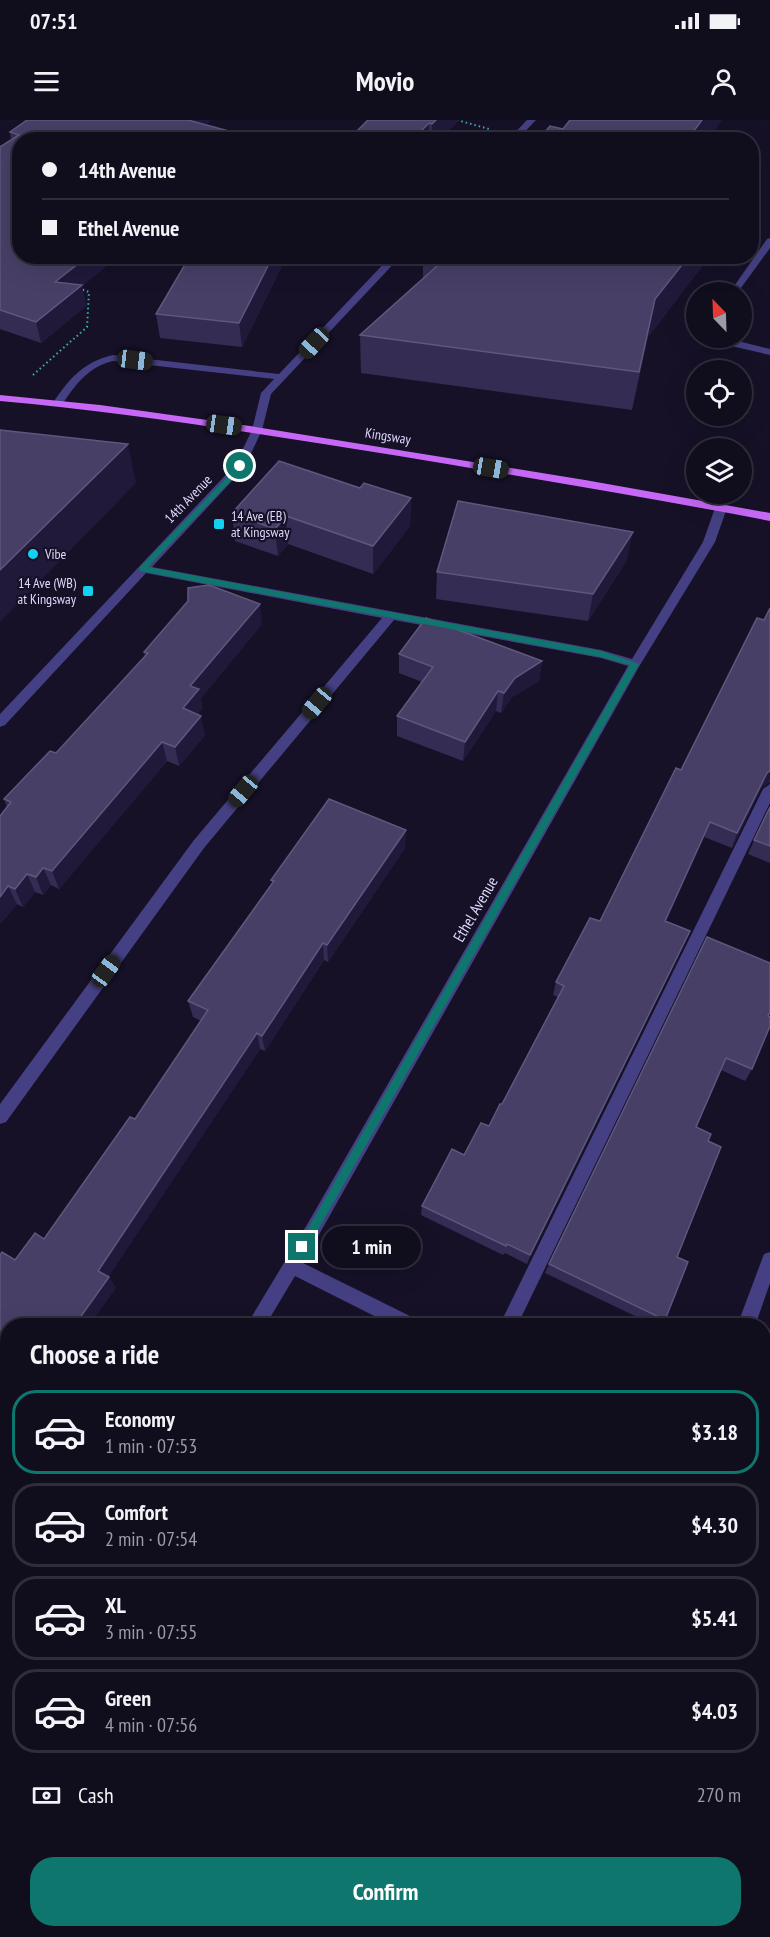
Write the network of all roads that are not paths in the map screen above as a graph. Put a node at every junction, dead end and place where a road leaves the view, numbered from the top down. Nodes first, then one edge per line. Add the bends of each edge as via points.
1 (531, 120) edge
2 (520, 132) edge
3 (770, 241) edge
4 (759, 257) edge
5 (389, 264) edge
6 (754, 264) edge
7 (741, 282) edge
8 (752, 348) edge
9 (770, 352) edge
10 (281, 377) junction
11 (0, 398) edge
12 (58, 403) junction
13 (257, 430) junction
14 (721, 507) junction
15 (770, 517) edge
16 (142, 569) junction
17 (391, 615) junction
18 (635, 664) junction
19 (0, 722) edge
20 (770, 789) edge
21 (0, 1117) edge
22 (770, 1260) edge
23 (291, 1266) junction
24 (260, 1318) edge
25 (396, 1318) edge
26 (512, 1318) edge
27 (749, 1318) edge

1 - 2 street
3 - 4 street
5 - 10 street, 14th Avenue
6 - 7 street
8 - 9 street
10 - 12 street via 113,358 96,360 73,381
10 - 13 street, 14th Avenue via 266,393
11 - 12 main road, Kingsway
12 - 13 main road, Kingsway
13 - 14 main road, Kingsway
13 - 16 street, 14th Avenue via 240,466
14 - 15 main road, Kingsway
14 - 18 street, Ethel Avenue via 709,542
16 - 17 street
16 - 19 street, 14th Avenue
17 - 18 street via 601,654
17 - 21 street via 199,844
18 - 23 street, Ethel Avenue
20 - 26 street
22 - 27 street
23 - 24 street, Ethel Avenue
23 - 25 street

